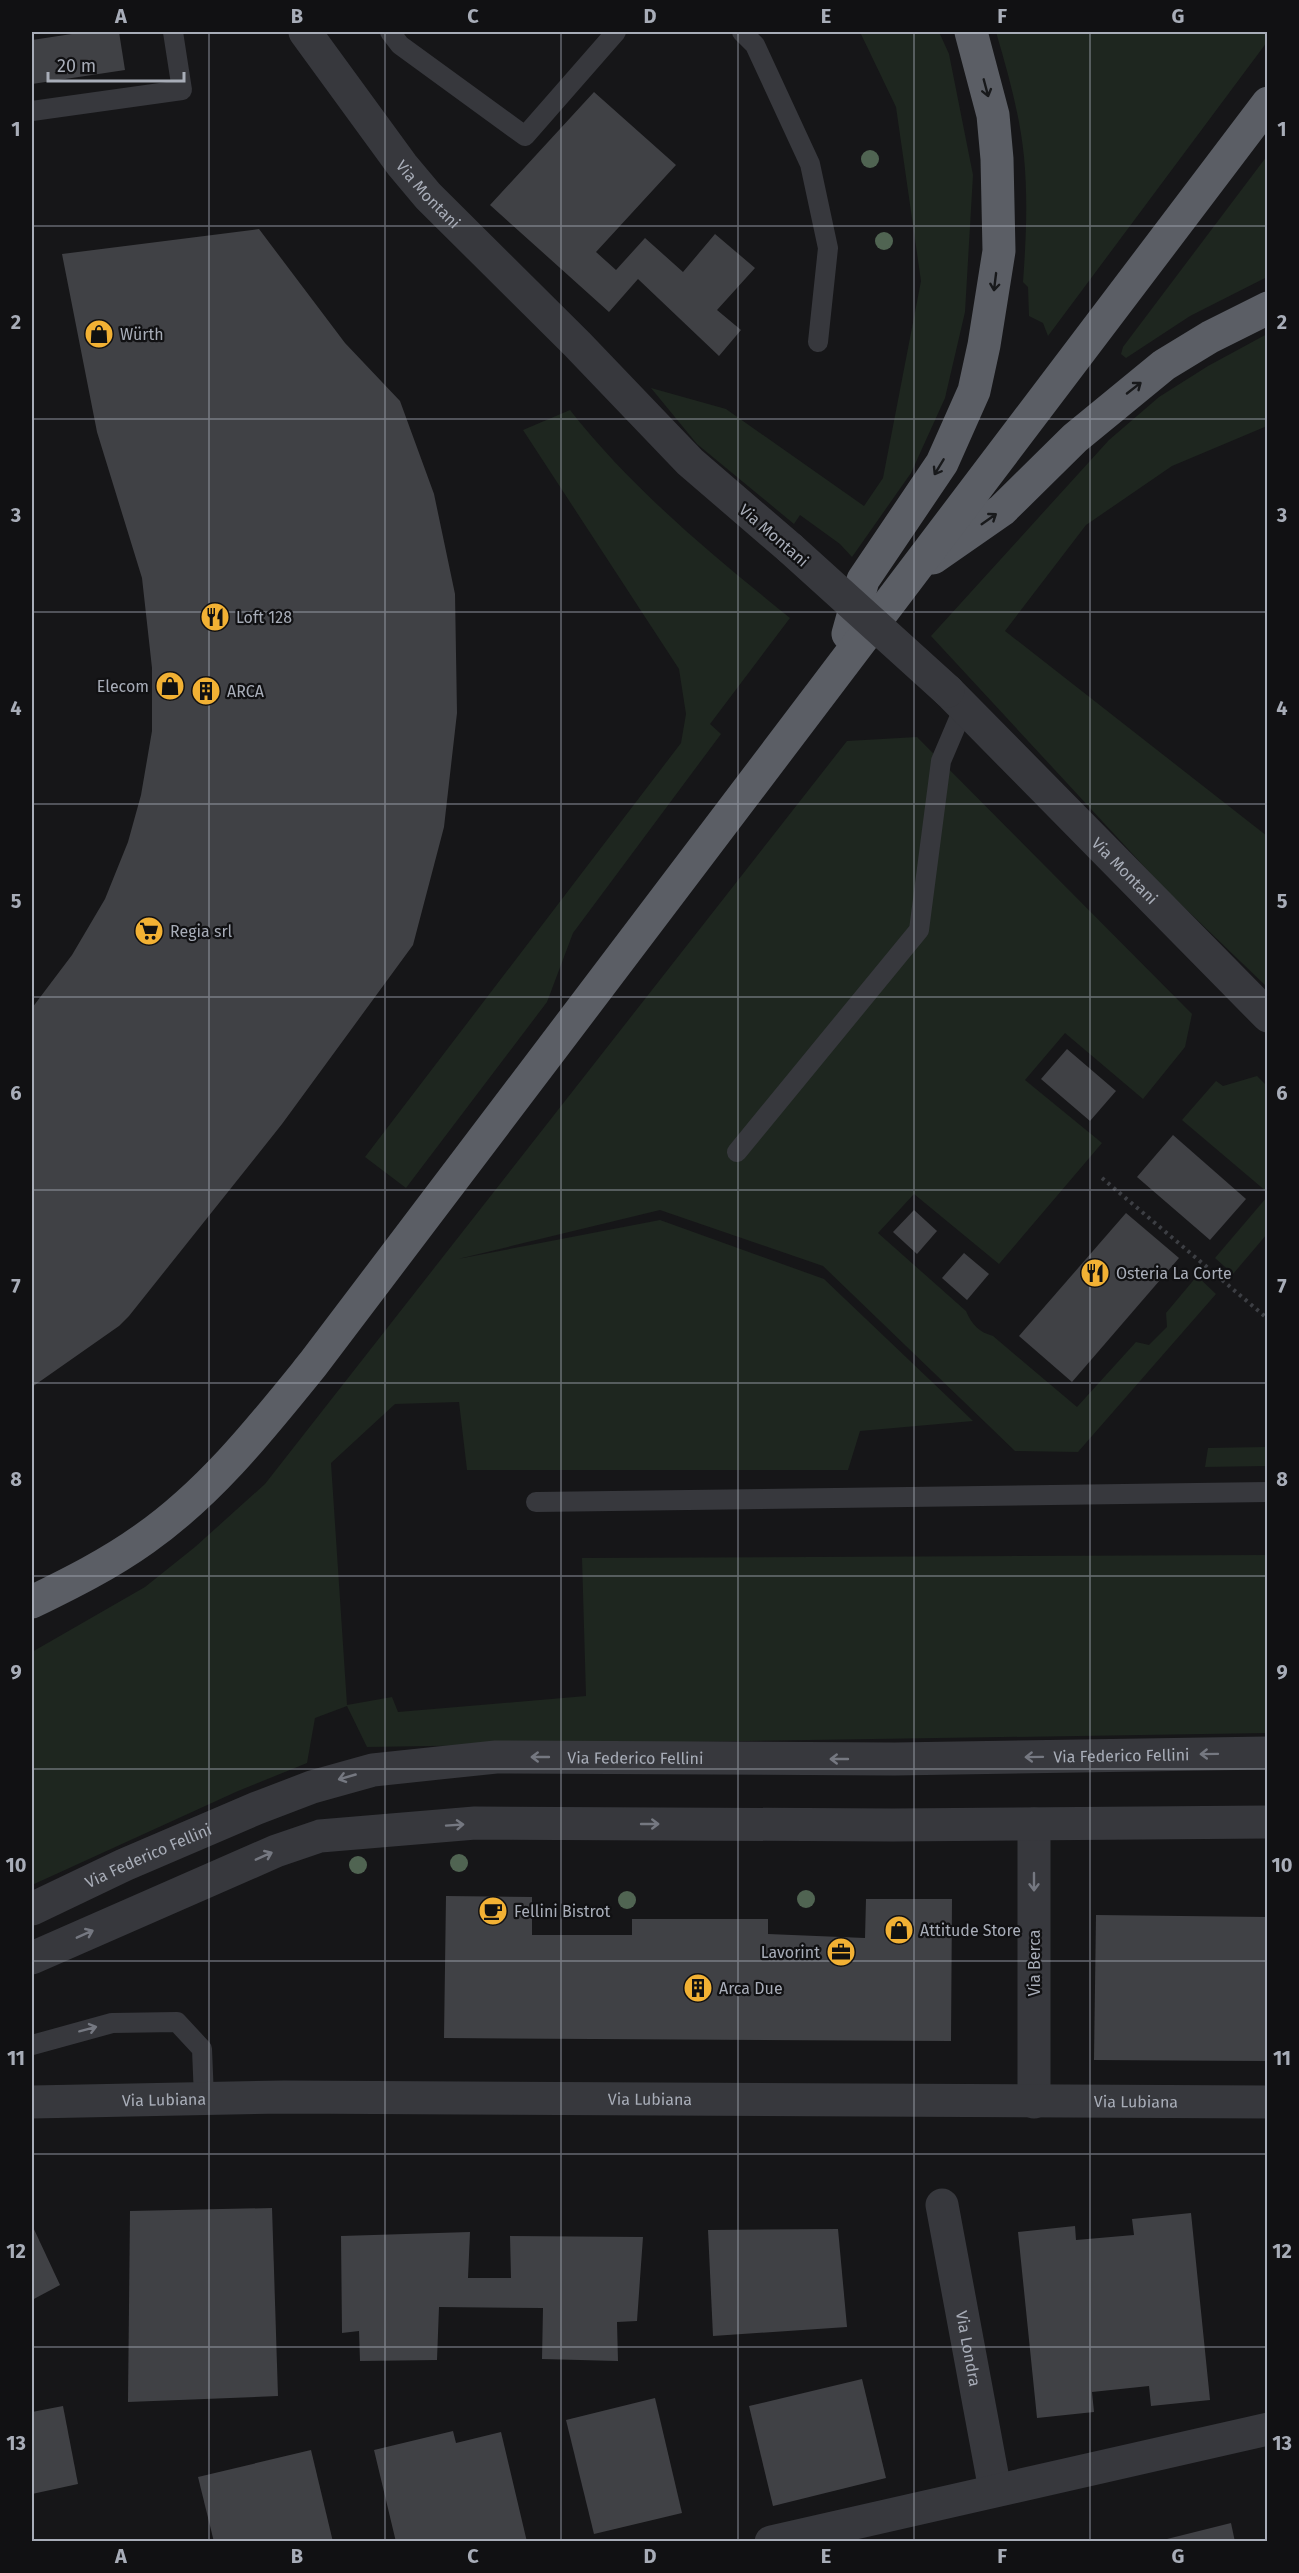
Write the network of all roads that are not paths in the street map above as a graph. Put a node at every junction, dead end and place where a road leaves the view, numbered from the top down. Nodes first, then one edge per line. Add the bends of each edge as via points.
1 (173, 32) edge
2 (305, 32) edge
3 (390, 32) edge
4 (616, 32) edge
5 (742, 32) edge
6 (971, 32) edge
7 (1268, 103) edge
8 (32, 111) edge
9 (1268, 308) edge
10 (818, 342) dead end
11 (907, 577) junction
12 (839, 668) junction
13 (956, 699) junction
14 (1268, 1016) edge
15 (737, 1152) dead end
16 (1268, 1492) edge
17 (536, 1502) dead end
18 (32, 1602) edge
19 (1268, 1753) edge
20 (1268, 1822) edge
21 (1034, 1824) junction
22 (32, 1909) edge
23 (32, 1958) edge
24 (32, 2045) edge
25 (204, 2098) junction
26 (32, 2102) edge
27 (1034, 2102) junction
28 (1268, 2102) edge
29 (942, 2205) dead end
30 (1268, 2428) edge
31 (994, 2490) junction
32 (771, 2541) edge

1 - 8 lane via 182,90
2 - 13 street, Via Montani, bridge via 428,195 690,462
3 - 4 lane via 400,45 525,136
5 - 10 lane via 755,45 810,164 828,248
6 -> 12 highway via 993,115 997,159 999,251 984,345 974,391 942,463 863,580
7 - 11 highway
11 -> 9 highway via 1002,510 1075,438 1164,365
11 - 12 highway
12 - 18 highway via 265,1424 213,1481 145,1539
13 - 14 street, Via Montani
13 - 15 lane via 941,761 919,930
16 - 17 lane
19 -> 22 street, Via Federico Fellini via 895,1759 496,1757 373,1770 257,1808
20 - 21 street
23 -> 21 street via 276,1851 320,1836 475,1823
21 -> 27 street, Via Berca
24 -> 25 lane via 112,2023 177,2022 202,2049
25 - 26 street, Via Lubiana
25 - 27 street, Via Lubiana
27 - 28 street, Via Lubiana
29 - 31 street, Via Londra
30 - 31 street
31 - 32 street

